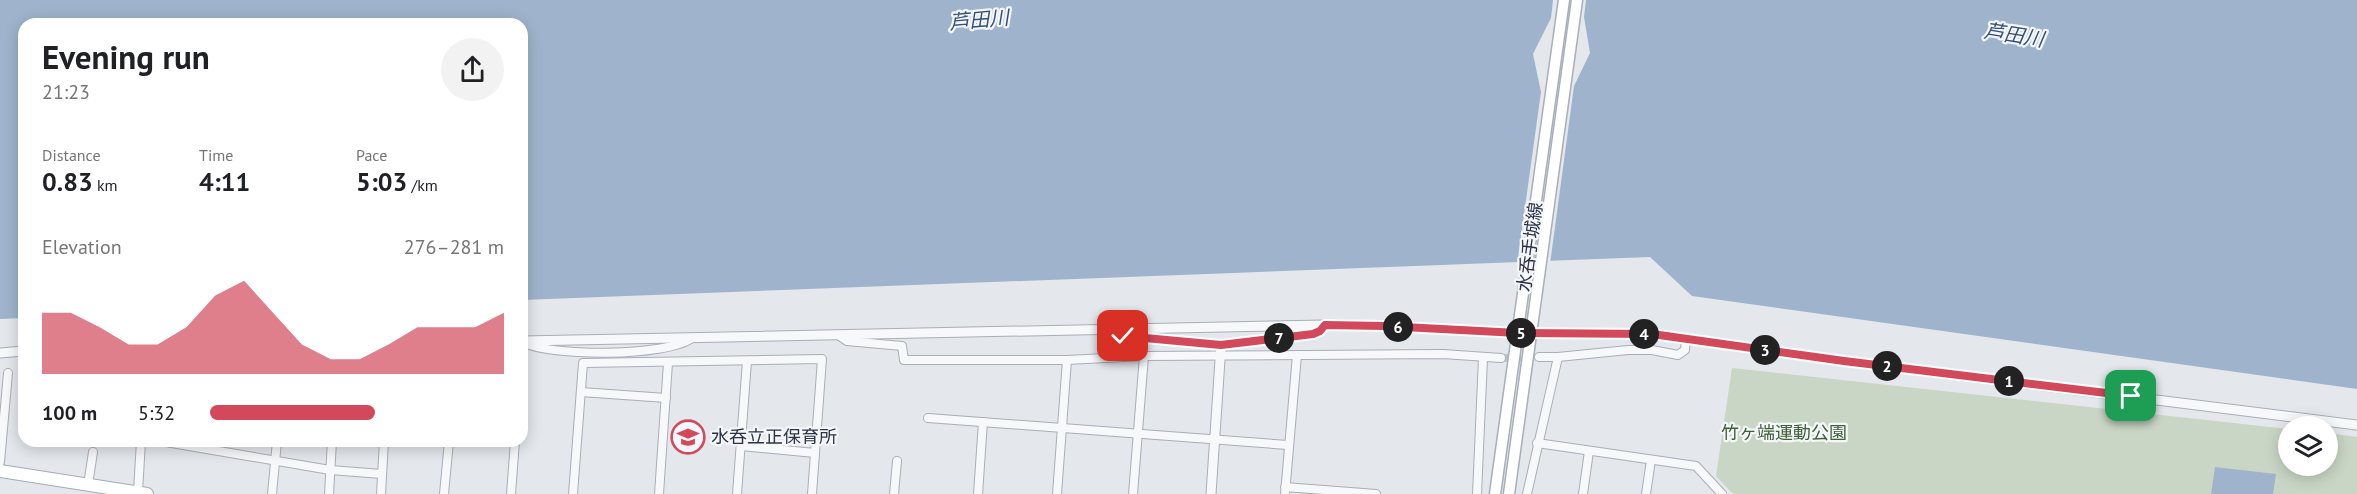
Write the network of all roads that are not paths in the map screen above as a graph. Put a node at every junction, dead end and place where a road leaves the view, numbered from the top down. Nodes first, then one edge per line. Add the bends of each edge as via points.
1 (1564, 0) edge
2 (1577, 0) edge
3 (1325, 325) junction
4 (1118, 328) junction
5 (1518, 333) junction
6 (1531, 333) junction
7 (838, 335) junction
8 (692, 338) junction
9 (1686, 339) junction
10 (528, 342) edge
11 (528, 345) edge
12 (1221, 345) junction
13 (18, 352) edge
14 (0, 353) edge
15 (584, 354) junction
16 (1297, 354) junction
17 (1221, 355) junction
18 (1144, 356) junction
19 (1539, 357) tunnel mouth
20 (1558, 357) junction
21 (1483, 358) junction
22 (1501, 358) tunnel mouth
23 (1067, 360) junction
24 (747, 361) junction
25 (583, 363) junction
26 (668, 363) junction
27 (8, 373) dead end
28 (581, 392) junction
29 (666, 398) junction
30 (928, 418) dead end
31 (983, 422) junction
32 (2357, 425) edge
33 (1062, 428) junction
34 (1137, 434) junction
35 (1216, 440) junction
36 (1537, 443) junction
37 (1288, 445) junction
38 (741, 446) junction
39 (141, 447) edge
40 (196, 447) edge
41 (276, 447) edge
42 (332, 447) edge
43 (384, 447) edge
44 (448, 447) edge
45 (515, 447) edge
46 (1589, 451) junction
47 (93, 452) dead end
48 (815, 453) junction
49 (1651, 459) junction
50 (275, 460) junction
51 (897, 461) dead end
52 (0, 462) edge
53 (330, 470) junction
54 (0, 471) edge
55 (382, 474) junction
56 (91, 488) edge
57 (1285, 490) edge
58 (117, 492) edge
59 (142, 493) edge
60 (1352, 493) edge
61 (1717, 493) edge
62 (272, 494) edge
63 (329, 494) edge
64 (381, 494) edge
65 (444, 494) edge
66 (511, 494) edge
67 (573, 494) edge
68 (659, 494) edge
69 (737, 494) edge
70 (812, 494) edge
71 (894, 494) edge
72 (978, 494) edge
73 (1057, 494) edge
74 (1133, 494) edge
75 (1211, 494) edge
76 (1376, 494) edge
77 (1477, 494) edge
78 (1495, 494) edge
79 (1509, 494) edge
80 (1527, 494) edge
81 (1583, 494) edge
82 (1646, 494) edge

1 - 5 main road, 水呑手城線
2 - 6 main road, 水呑手城線
3 - 4 street
3 - 5 street
3 - 12 street via 1313,334
4 - 7 street
4 - 12 street via 1123,336
5 - 6 street
5 - 78 main road, 水呑手城線
6 - 9 street via 1652,334
6 - 79 main road, 水呑手城線
7 - 8 street
7 - 23 street via 847,341 902,346 904,360
8 - 10 street
8 - 15 street via 681,344 621,353
9 - 20 street via 1685,350 1678,355 1628,350
9 - 32 street
11 - 15 street
12 - 17 street
13 - 14 street
15 - 25 street
16 - 17 street
16 - 21 street via 1443,354
16 - 37 street
17 - 18 street
17 - 35 street
18 - 23 street
18 - 34 street
19 - 20 street
20 - 36 street
21 - 22 street
21 - 77 street
23 - 33 street
24 - 26 street
24 - 38 street
24 - 48 street via 822,359
25 - 26 street
25 - 28 street
26 - 29 street
27 - 52 street
28 - 29 street
28 - 67 street
29 - 68 street
30 - 31 street
31 - 33 street
31 - 72 street
33 - 34 street
33 - 73 street
34 - 35 street
34 - 74 street
35 - 37 street
35 - 75 street
36 - 46 street
36 - 80 street
37 - 57 street
38 - 48 street
38 - 69 street
39 - 59 street
40 - 50 street
41 - 50 street
42 - 53 street
43 - 55 street
44 - 65 street
45 - 66 street
46 - 49 street
46 - 81 street
47 - 56 street
48 - 70 street
49 - 61 street via 1696,466
49 - 82 street
50 - 53 street
50 - 62 street
51 - 71 street
53 - 55 street
53 - 63 street
54 - 56 main road
55 - 64 street
56 - 58 main road
57 - 60 street
58 - 59 main road
60 - 76 street

